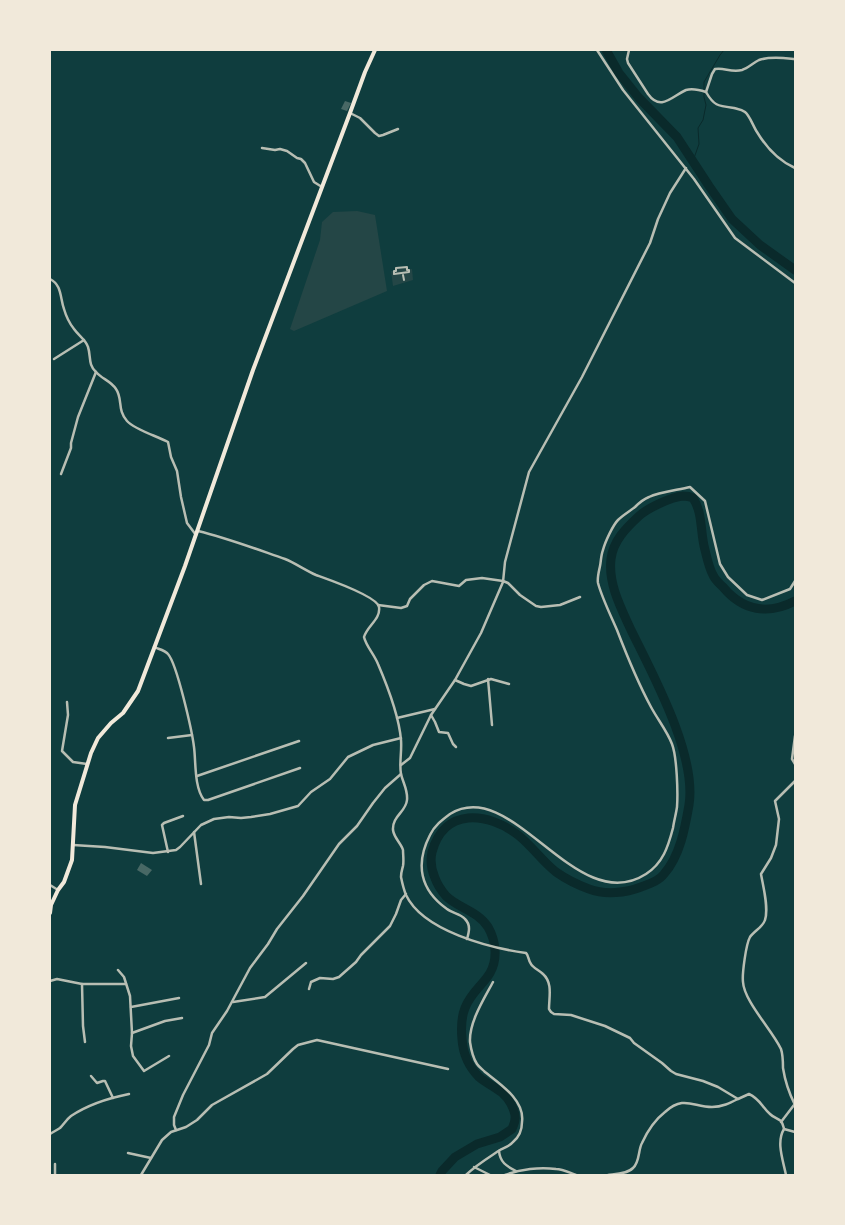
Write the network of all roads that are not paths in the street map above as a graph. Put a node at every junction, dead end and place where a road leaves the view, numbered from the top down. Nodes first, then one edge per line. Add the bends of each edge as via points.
1 (376, 50) edge
2 (597, 50) edge
3 (629, 50) edge
4 (795, 59) edge
5 (706, 92) junction
6 (350, 113) junction
7 (398, 129) dead end
8 (262, 148) dead end
9 (686, 168) junction
10 (795, 168) edge
11 (322, 187) junction
12 (394, 271) joint
13 (403, 276) dead end
14 (50, 279) edge
15 (404, 280) dead end
16 (795, 283) edge
17 (84, 340) junction
18 (54, 359) dead end
19 (96, 372) junction
20 (61, 474) dead end
21 (196, 533) junction
22 (503, 581) junction
23 (795, 581) edge
24 (580, 597) dead end
25 (378, 605) junction
26 (154, 647) junction
27 (488, 679) junction
28 (455, 680) junction
29 (509, 684) dead end
30 (67, 702) dead end
31 (435, 709) junction
32 (431, 715) junction
33 (396, 718) junction
34 (492, 725) dead end
35 (192, 735) junction
36 (795, 736) edge
37 (168, 738) dead end
38 (401, 738) junction
39 (299, 741) dead end
40 (456, 747) dead end
41 (87, 764) junction
42 (795, 764) edge
43 (401, 765) junction
44 (300, 768) dead end
45 (401, 774) junction
46 (197, 776) junction
47 (795, 781) edge
48 (183, 816) dead end
49 (194, 832) junction
50 (73, 845) junction
51 (168, 852) junction
52 (201, 884) dead end
53 (50, 885) edge
54 (58, 890) junction
55 (406, 894) junction
56 (50, 913) edge
57 (467, 939) junction
58 (306, 963) dead end
59 (118, 970) dead end
60 (50, 981) edge
61 (493, 982) dead end
62 (82, 984) junction
63 (126, 984) junction
64 (309, 989) dead end
65 (179, 998) dead end
66 (232, 1002) junction
67 (131, 1007) junction
68 (182, 1018) dead end
69 (132, 1033) junction
70 (85, 1042) dead end
71 (169, 1056) dead end
72 (448, 1069) dead end
73 (91, 1076) dead end
74 (129, 1094) dead end
75 (113, 1098) junction
76 (738, 1099) junction
77 (795, 1105) edge
78 (781, 1122) junction
79 (784, 1129) junction
80 (176, 1130) junction
81 (795, 1132) edge
82 (50, 1134) edge
83 (500, 1151) junction
84 (128, 1154) dead end
85 (152, 1158) junction
86 (55, 1164) dead end
87 (474, 1167) junction
88 (516, 1171) junction
89 (55, 1175) edge
90 (141, 1175) edge
91 (466, 1175) edge
92 (490, 1175) edge
93 (505, 1175) edge
94 (576, 1175) edge
95 (608, 1175) edge
96 (786, 1175) edge

1 - 6 main road
2 - 9 street via 623,90
3 - 5 street via 628,63 656,102 692,89
4 - 5 street via 761,59 743,70 732,72 715,69
5 - 10 street via 716,105 745,112 771,150 783,163
6 - 7 street via 379,136
6 - 11 main road
8 - 11 street via 280,149 301,159 314,182
9 - 16 street via 735,238
9 - 22 street via 670,193 650,243 582,377 529,472
11 - 21 main road
12 - 12 street via 394,274 409,272 407,267
13 - 15 street
14 - 17 street via 60,289 63,308 74,330
17 - 18 street
17 - 19 street via 90,364
19 - 20 street
19 - 21 street via 116,388 128,422 168,442 187,523
21 - 25 street via 221,537 286,560 362,594
21 - 26 main road
22 - 24 street via 536,606 560,604
22 - 25 street via 482,578 466,580 459,586 432,582 424,585 407,606
22 - 28 street via 481,633
23 - 57 street via 790,589 762,600 747,595 728,577 720,564 705,501 690,487 648,497 617,521 603,549 597,581 650,706 673,747 678,796 670,841 652,870 638,879 611,883 566,863 511,821 490,811 473,808 455,812 438,823 431,833 421,862 431,896 451,913 466,920 470,929
25 - 33 street via 374,623 364,636 386,685
26 - 35 street via 169,655
26 - 41 main road via 138,691 123,713 98,738
27 - 28 street via 470,686
27 - 29 street
27 - 34 street
28 - 31 street
30 - 41 street via 62,752 73,762
31 - 32 street
31 - 33 street
32 - 40 street via 439,732 448,733
32 - 43 street via 410,758
33 - 38 street
35 - 37 street
35 - 46 street
36 - 42 street via 792,759
38 - 43 street
38 - 49 street via 373,744 348,758 330,779 298,806 251,818 214,819
39 - 46 street
41 - 50 main road via 75,805
43 - 45 street
44 - 46 street via 206,800 200,793
45 - 55 street via 407,800 406,807 395,819 393,830 403,851 401,877
45 - 66 street via 385,788 358,826 334,850 250,968
47 - 77 street via 775,801 778,819 776,845 761,874 766,918 748,942 743,983 746,995 782,1052
48 - 51 street via 162,825
49 - 51 street via 180,847
49 - 52 street
50 - 51 street
50 - 54 main road via 69,871
53 - 54 street
54 - 56 main road
55 - 57 street via 426,918
55 - 64 street via 390,926 356,962 339,977 311,982
57 - 76 street via 526,953 532,966 548,980 549,1009 554,1014 605,1026 630,1038 676,1074 718,1087
58 - 66 street via 265,997
59 - 63 street
60 - 62 street via 58,979
61 - 83 street via 471,1029 470,1042 477,1066 516,1099 523,1119 521,1131
62 - 63 street
62 - 70 street
63 - 67 street
65 - 67 street
66 - 80 street via 212,1034 183,1095 174,1117
67 - 69 street
68 - 69 street
69 - 71 street via 133,1056 144,1071
72 - 80 street via 317,1040 293,1049 267,1074 216,1103 186,1127
73 - 75 street via 96,1083 105,1081
74 - 75 street
75 - 82 street via 85,1108
76 - 78 street via 749,1094 754,1096 767,1112
76 - 95 street via 712,1107 690,1103 674,1106 659,1117 648,1133 636,1165
77 - 78 street
78 - 79 street
79 - 81 street
79 - 96 street via 780,1144
80 - 85 street via 162,1140
83 - 87 street
83 - 88 street via 503,1163
84 - 85 street
85 - 90 street
86 - 89 street
87 - 91 street
87 - 92 street
88 - 93 street
88 - 94 street via 558,1169

